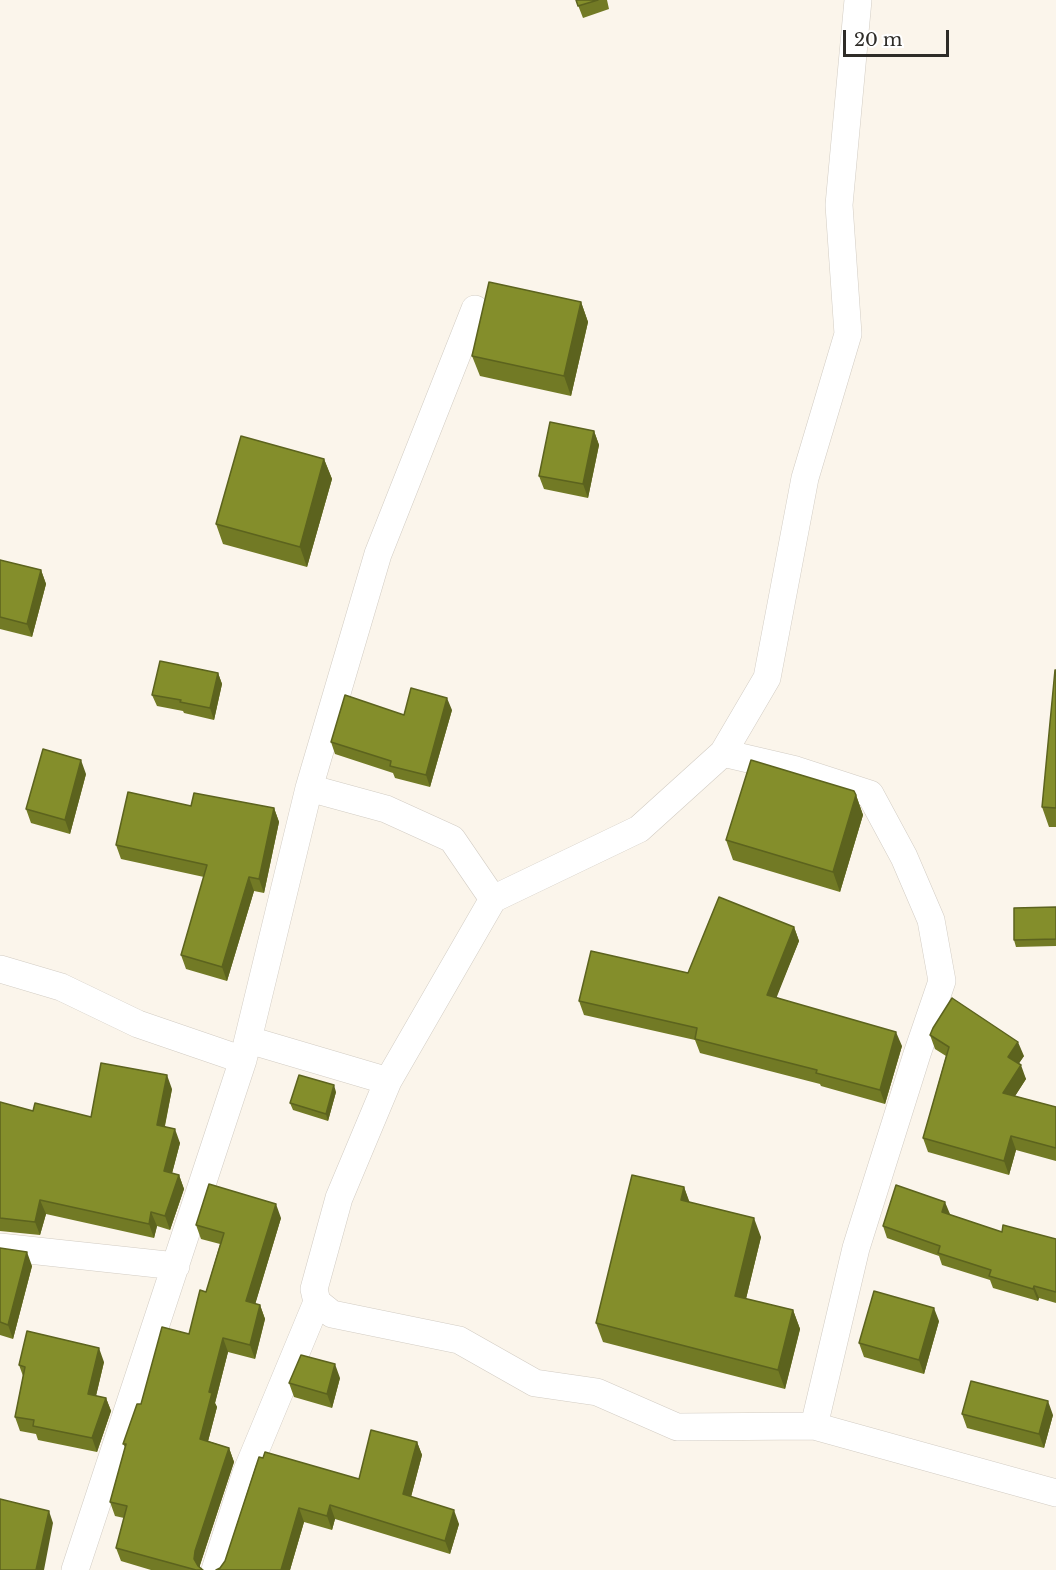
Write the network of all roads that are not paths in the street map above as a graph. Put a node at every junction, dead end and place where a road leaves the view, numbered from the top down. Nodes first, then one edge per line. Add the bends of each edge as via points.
1 (858, 0) edge
2 (475, 309) dead end
3 (723, 753) junction
4 (309, 788) junction
5 (493, 899) junction
6 (0, 969) edge
7 (246, 1050) junction
8 (388, 1081) junction
9 (0, 1246) edge
10 (176, 1266) junction
11 (316, 1302) junction
12 (814, 1426) junction
13 (1056, 1493) edge
14 (75, 1570) edge
15 (215, 1570) edge

1 - 3 street via 839,205 848,334 805,478 766,678
2 - 4 street via 378,554
3 - 5 street via 639,829
3 - 12 street via 796,770 870,794 904,857 931,921 942,981 856,1248
4 - 5 street via 386,809 452,839
4 - 7 street
5 - 8 street
6 - 7 street via 61,987 138,1024
7 - 8 street
7 - 10 street
8 - 11 street via 339,1198 314,1289
9 - 10 street
10 - 14 street
11 - 12 street via 332,1314 459,1340 535,1383 597,1392 677,1427
11 - 15 street via 246,1473
12 - 13 street

